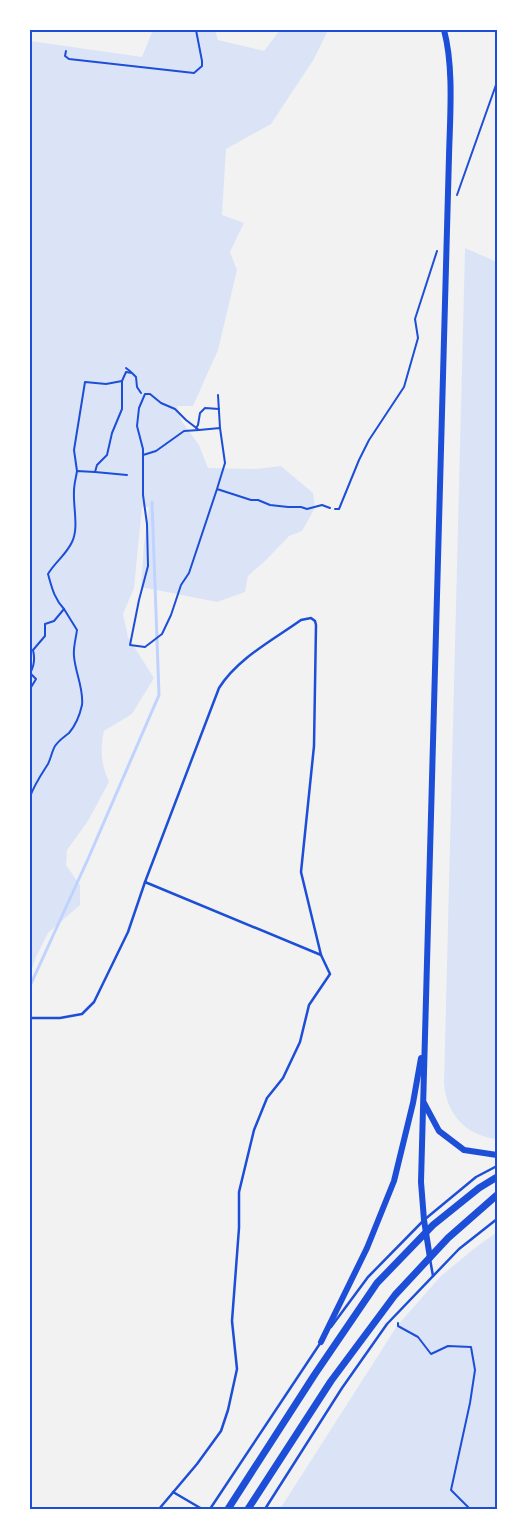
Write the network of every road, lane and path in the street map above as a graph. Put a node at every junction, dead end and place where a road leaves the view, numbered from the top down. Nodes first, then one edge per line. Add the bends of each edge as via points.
1 (196, 30) edge
2 (444, 30) edge
3 (66, 51) dead end
4 (418, 338) dead end
5 (126, 368) dead end
6 (132, 373) junction
7 (122, 381) junction
8 (141, 394) dead end
9 (218, 395) dead end
10 (219, 409) junction
11 (379, 418) dead end
12 (382, 421) junction
13 (196, 428) junction
14 (220, 428) junction
15 (199, 430) junction
16 (143, 455) junction
17 (77, 471) junction
18 (95, 472) junction
19 (127, 475) dead end
20 (217, 489) junction
21 (330, 508) dead end
22 (335, 508) dead end
23 (64, 608) junction
24 (30, 689) edge
25 (30, 797) edge
26 (145, 882) junction
27 (321, 955) junction
28 (30, 1018) edge
29 (425, 1034) junction
30 (423, 1100) junction
31 (497, 1155) edge
32 (497, 1166) edge
33 (497, 1177) edge
34 (497, 1195) edge
35 (497, 1219) edge
36 (424, 1220) junction
37 (426, 1232) junction
38 (430, 1258) junction
39 (433, 1276) junction
40 (397, 1313) junction
41 (321, 1342) junction
42 (173, 1492) junction
43 (159, 1509) edge
44 (202, 1509) edge
45 (210, 1509) edge
46 (228, 1509) edge
47 (248, 1509) edge
48 (264, 1509) edge
49 (470, 1509) edge

1 - 3 path via 202,66 194,73 69,59 65,56
2 - 29 street via 448,44 449,156
4 - 12 path via 404,387
5 - 6 path
6 - 7 path via 126,372
6 - 8 path
7 - 17 path via 106,384 85,382 74,450
7 - 18 path via 122,409 107,455 97,464
9 - 10 path
10 - 13 path via 206,408 200,412
10 - 14 path
11 - 12 path
12 - 22 path via 368,440 339,509
13 - 15 path
13 - 16 path via 175,408 145,394 137,426
14 - 15 path
14 - 20 path via 224,462
15 - 16 path via 184,432 156,451
16 - 20 path via 148,566 130,645 145,647 162,634 189,573
17 - 18 path
17 - 23 path via 75,533 64,557 48,574 52,592
18 - 19 path
20 - 21 path via 270,505 307,509 322,505
23 - 24 path via 54,620 45,624 45,636 33,650 35,657 30,673 36,679
23 - 25 path via 77,630 74,655 82,704 76,722 55,747
26 - 27 lane
26 - 27 lane via 219,688 245,659 301,620 311,618 316,625 314,746 301,872
26 - 28 lane via 128,932 94,1002 82,1014
27 - 42 lane via 330,974 309,1005 300,1042 283,1078 267,1098 254,1130 239,1192 232,1321 237,1369 228,1410 221,1431
29 - 30 street
29 - 41 street via 413,1103 394,1180 367,1248
30 - 31 street via 439,1131 464,1150
30 - 36 street via 421,1182
32 - 36 lane via 476,1177
33 - 37 main road
34 - 38 main road
35 - 39 lane via 459,1249
36 - 37 street
36 - 41 lane via 368,1277
37 - 38 street
37 - 46 main road via 377,1284
38 - 39 lane
38 - 47 main road via 395,1295 331,1381
39 - 40 lane
40 - 48 lane via 342,1388
40 - 49 path via 398,1326 418,1337 431,1354 448,1346 471,1347 476,1370 451,1490
41 - 45 lane
42 - 43 lane
42 - 44 lane

